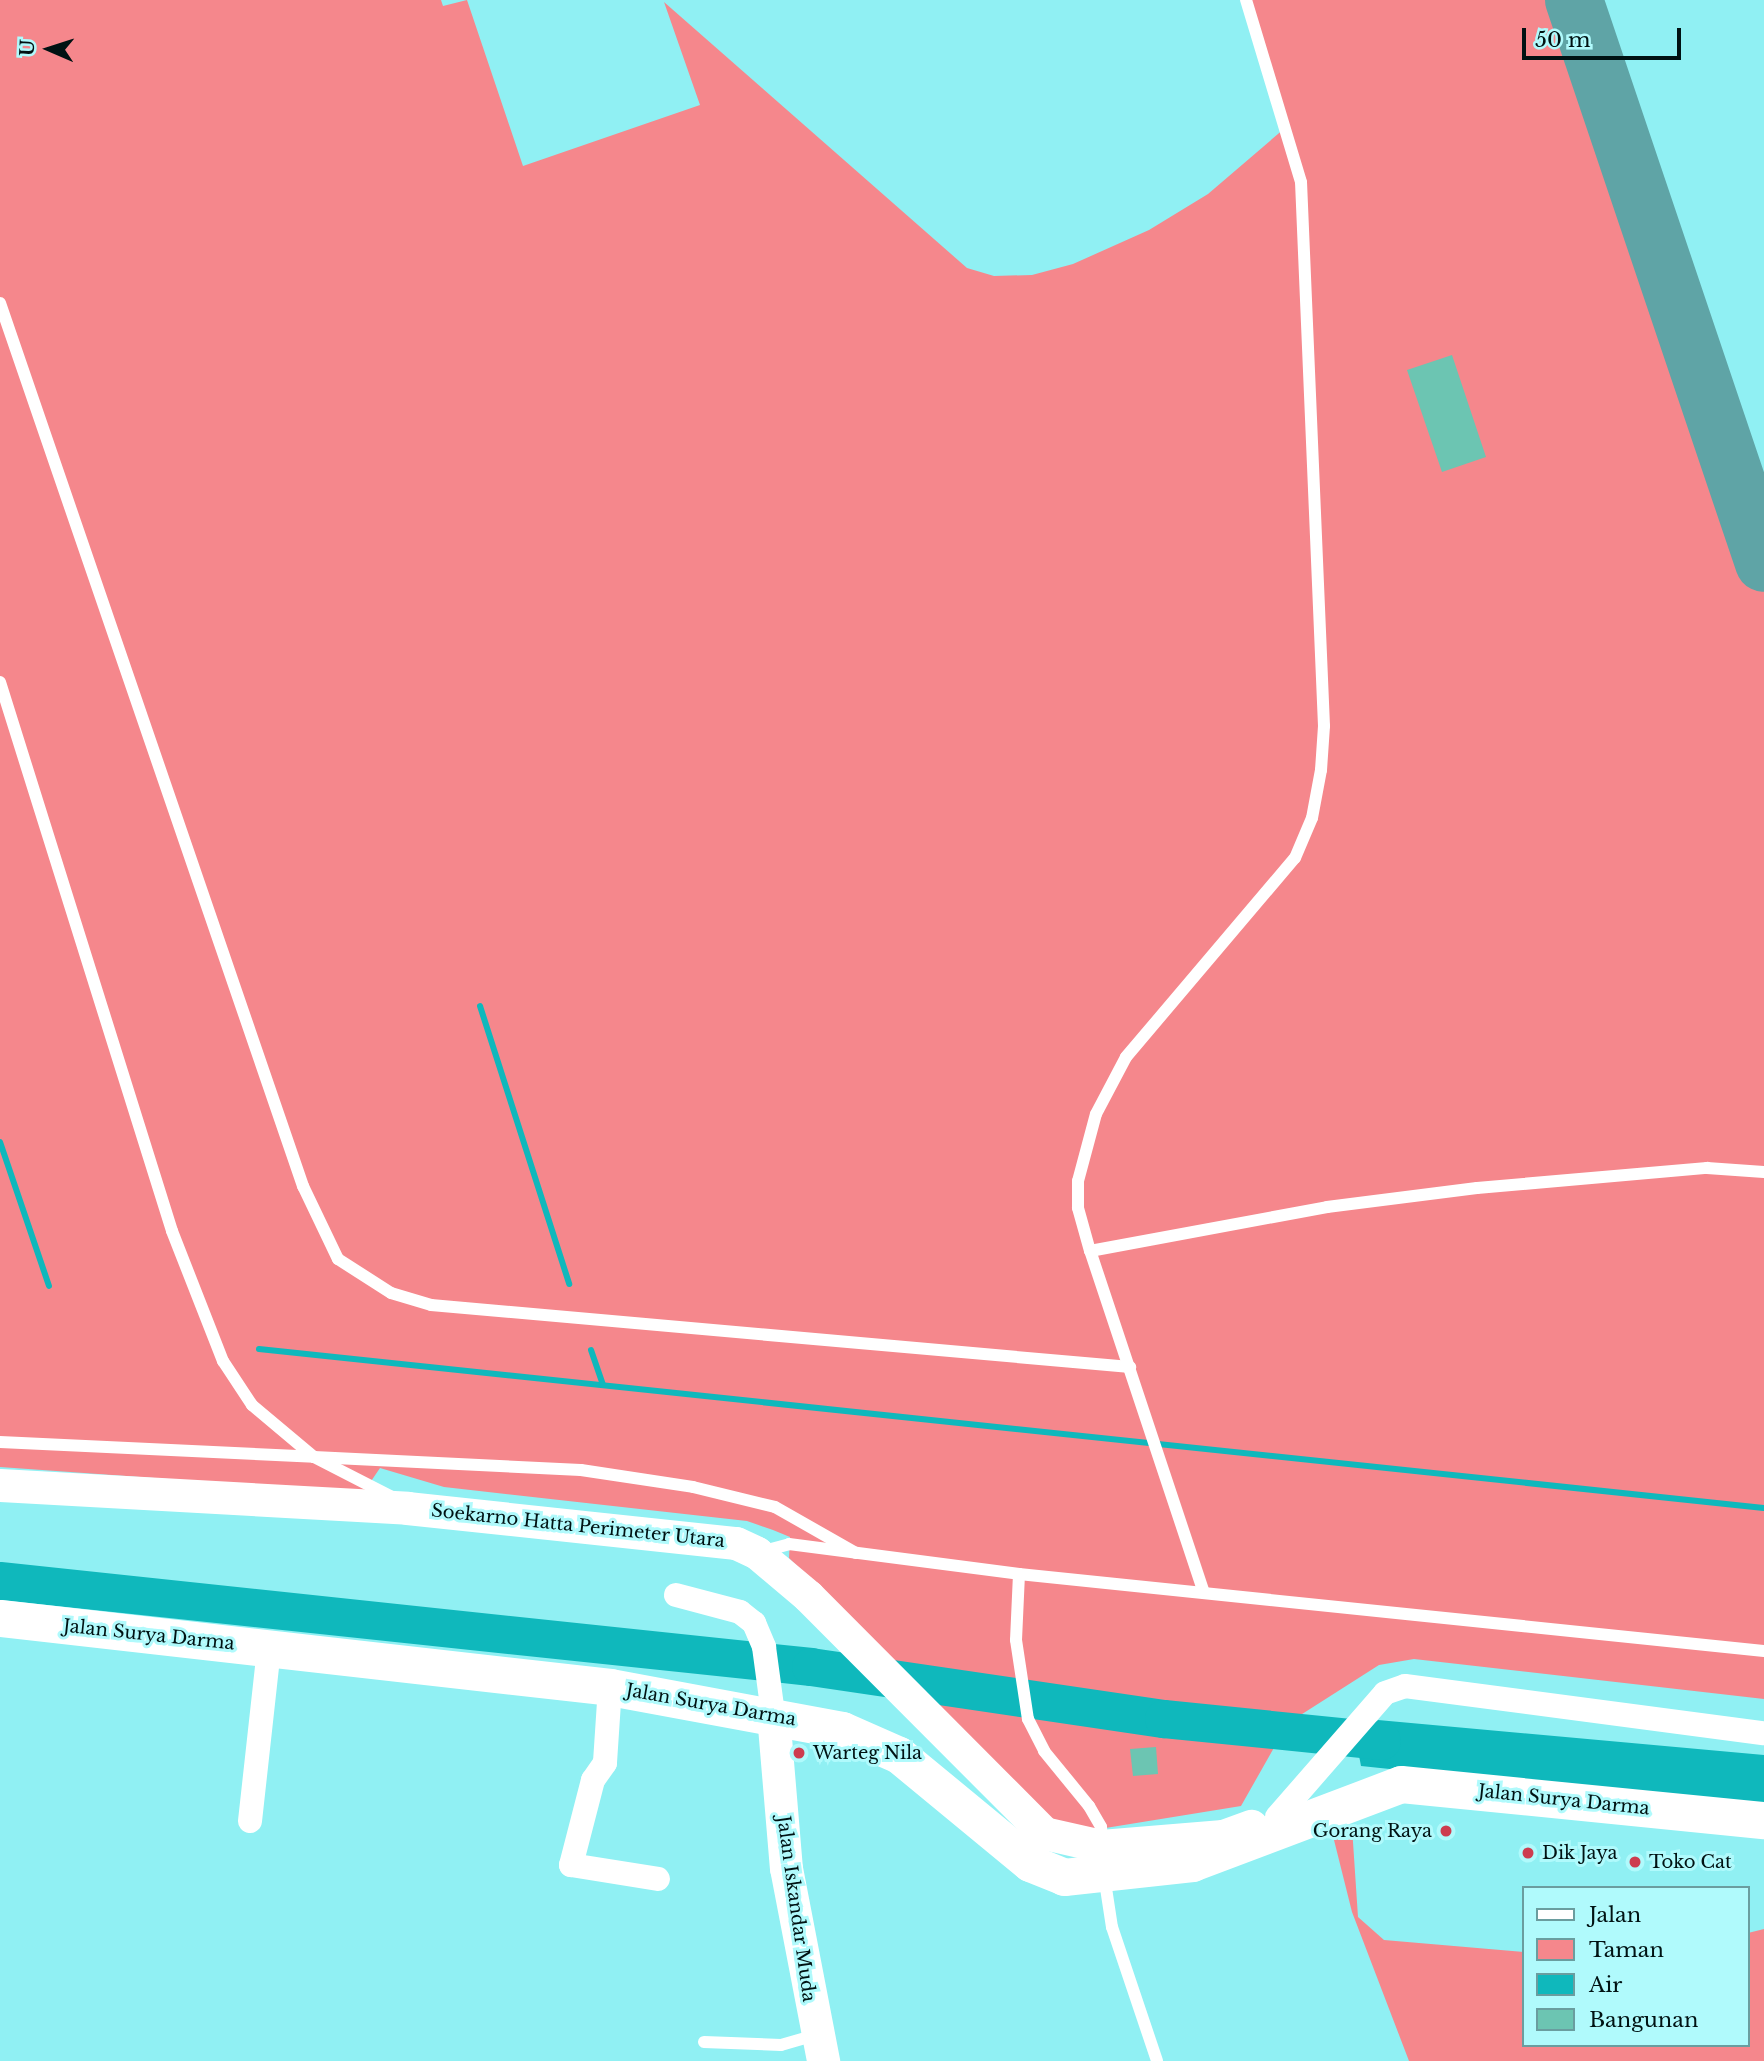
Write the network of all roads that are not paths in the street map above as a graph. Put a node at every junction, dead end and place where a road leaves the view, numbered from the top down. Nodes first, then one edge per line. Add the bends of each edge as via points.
1 (1246, 0) edge
2 (0, 303) edge
3 (0, 682) edge
4 (1764, 1172) edge
5 (1090, 1251) junction
6 (1130, 1367) junction
7 (0, 1443) edge
8 (314, 1457) junction
9 (0, 1485) edge
10 (407, 1508) junction
11 (757, 1553) junction
12 (856, 1553) junction
13 (1019, 1574) junction
14 (1204, 1593) junction
15 (676, 1595) dead end
16 (0, 1618) edge
17 (269, 1648) junction
18 (1764, 1651) edge
19 (610, 1687) junction
20 (771, 1699) junction
21 (1764, 1733) edge
22 (1366, 1800) junction
23 (1277, 1817) junction
24 (1764, 1820) edge
25 (250, 1821) dead end
26 (1764, 1843) edge
27 (658, 1879) dead end
28 (704, 2042) dead end
29 (819, 2048) edge
30 (1157, 2061) edge

1 - 5 lane via 1301,182 1324,726 1321,771 1312,818 1295,858 1126,1057 1096,1114 1078,1181 1078,1208
2 - 6 lane via 303,1186 338,1259 391,1293 431,1304
3 - 8 lane via 199,1306 223,1361 253,1405
4 - 5 lane via 1707,1168 1477,1188 1328,1207
5 - 6 lane
6 - 14 lane
7 - 8 lane
8 - 10 lane
8 - 12 lane via 581,1470 694,1488 775,1507
9 - 10 main road, Soekarno Hatta Perimeter Utara
10 - 11 main road, Soekarno Hatta Perimeter Utara via 703,1536
11 - 12 lane via 789,1544
11 - 23 main road, Soekarno Hatta Perimeter Utara via 832,1620 1027,1820 1071,1842 1101,1846 1223,1836
12 - 13 lane
13 - 14 lane
13 - 30 lane via 1016,1629 1028,1719 1044,1751 1101,1827 1105,1900
14 - 18 lane
15 - 20 street via 740,1612 754,1623 764,1647
16 - 17 main road, Jalan Surya Darma
17 - 19 main road, Jalan Surya Darma
17 - 25 street
19 - 20 main road, Jalan Surya Darma
19 - 27 street via 605,1763 593,1780 571,1865
20 - 22 main road, Jalan Surya Darma via 890,1749 1030,1863 1065,1877 1192,1863
20 - 29 main road, Jalan Iskandar Muda via 786,1868
21 - 23 street via 1427,1686 1385,1692
22 - 23 main road, Soekarno Hatta Perimeter Utara via 1328,1797
22 - 24 main road, Jalan Surya Darma via 1401,1784
22 - 26 main road, Jalan Surya Darma
28 - 29 lane

